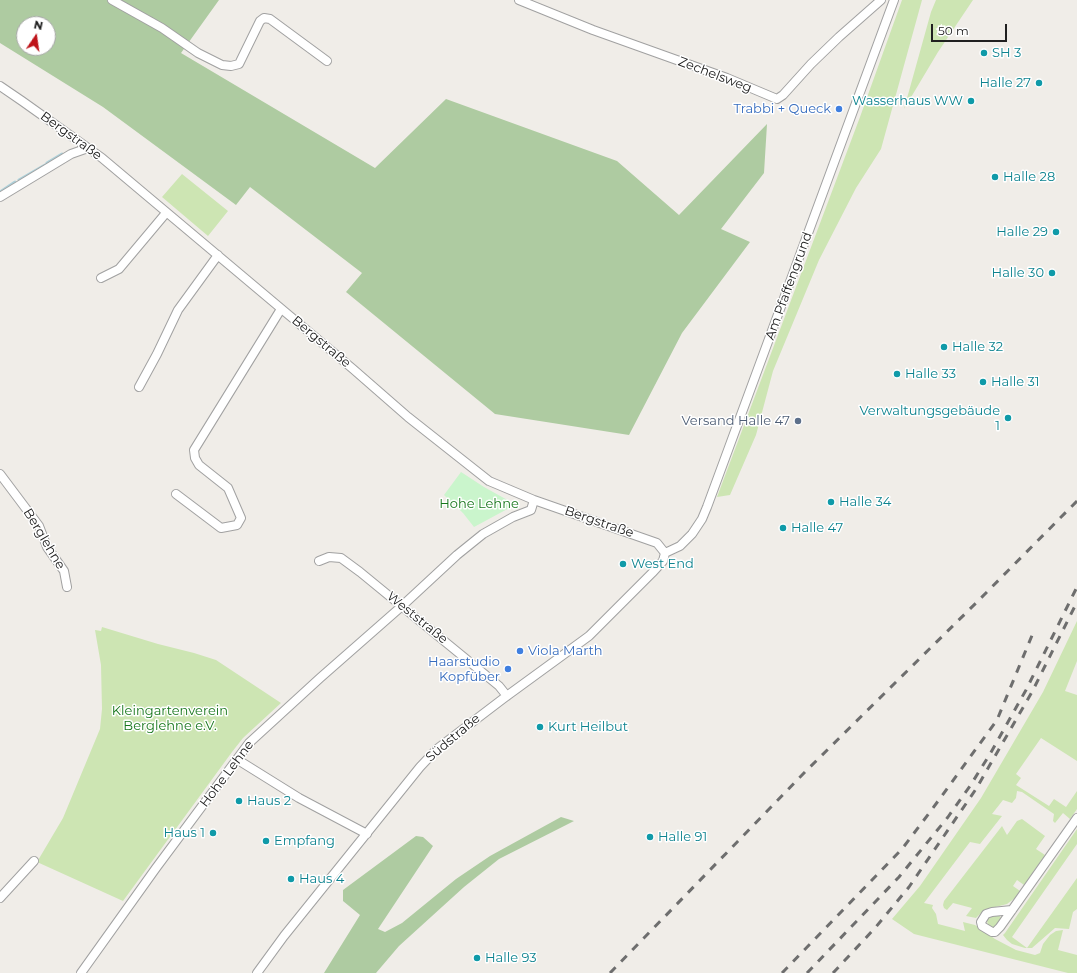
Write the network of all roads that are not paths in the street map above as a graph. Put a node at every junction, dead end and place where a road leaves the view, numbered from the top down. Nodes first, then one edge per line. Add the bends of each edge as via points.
1 (112, 0) edge
2 (518, 0) edge
3 (881, 0) edge
4 (885, 0) edge
5 (893, 2) edge
6 (327, 61) dead end
7 (0, 86) edge
8 (88, 148) junction
9 (0, 197) edge
10 (166, 213) junction
11 (218, 255) junction
12 (101, 278) dead end
13 (281, 309) junction
14 (139, 387) dead end
15 (0, 474) edge
16 (176, 494) dead end
17 (534, 500) junction
18 (665, 553) junction
19 (319, 561) dead end
20 (67, 587) dead end
21 (402, 606) junction
22 (507, 696) junction
23 (238, 760) junction
24 (1077, 818) edge
25 (367, 834) junction
26 (34, 861) dead end
27 (0, 898) edge
28 (1012, 910) dead end
29 (81, 973) edge
30 (257, 973) edge

1 - 6 street via 222,65 239,64 260,21 264,18 270,19
2 - 3 street, Zechelsweg via 777,99 784,95 839,37
4 - 5 street, Am Pfaffengrund
5 - 18 street, Am Pfaffengrund via 707,507 692,534 680,546
7 - 8 street, Bergstraße
8 - 9 street via 71,154
8 - 10 street, Bergstraße
10 - 11 street, Bergstraße
10 - 12 street via 119,269
11 - 13 street, Bergstraße
11 - 14 street via 178,310
13 - 16 street via 194,450 199,465 228,488 241,518 237,525 221,528
13 - 17 street, Bergstraße via 473,469 489,481
15 - 20 street, Berglehne via 39,526 47,547 64,571
17 - 18 street, Bergstraße via 657,543
17 - 21 street, Hohe Lehne via 531,510 483,534
18 - 22 street, Südstraße via 663,561 589,636
19 - 21 street, Weststraße via 329,557 341,558
21 - 22 street, Weststraße via 500,686
21 - 23 street, Hohe Lehne via 254,738
22 - 25 street, Südstraße via 437,749
23 - 25 street via 299,798
23 - 29 street, Hohe Lehne
24 - 28 street
25 - 30 street, Südstraße
26 - 27 street

